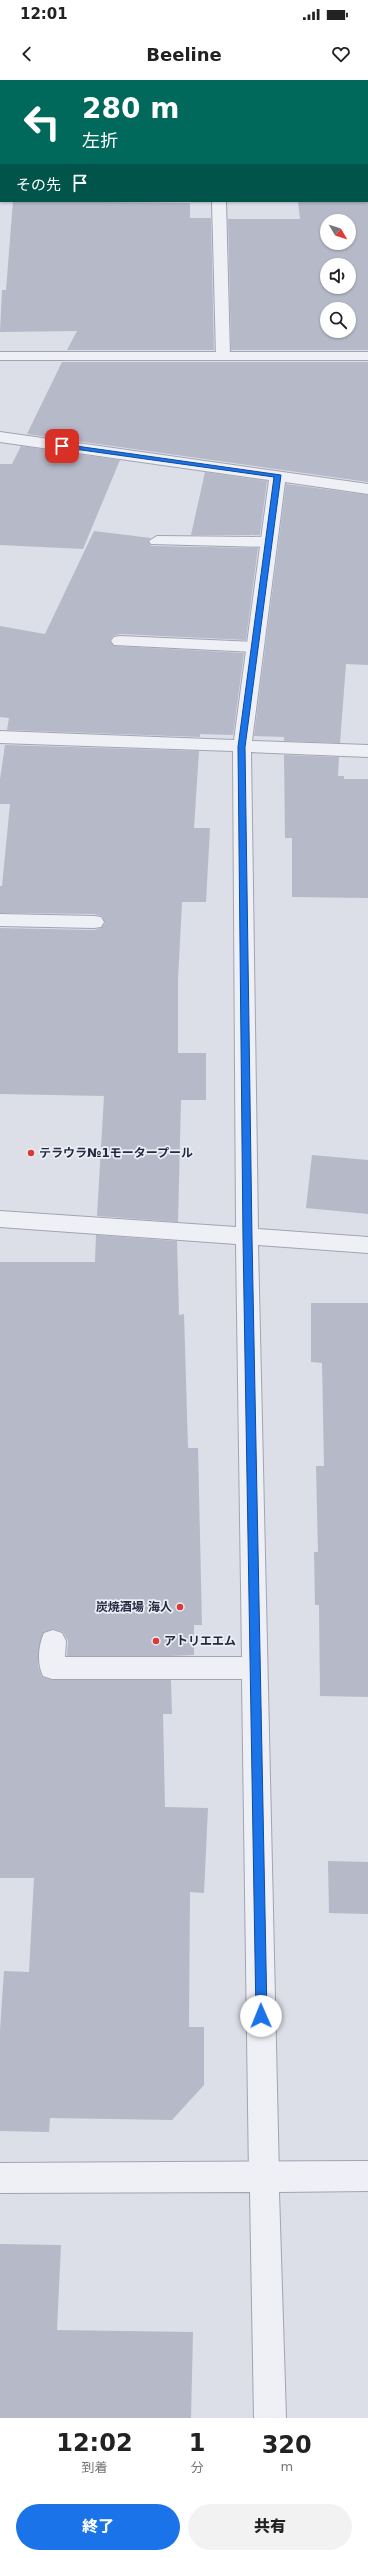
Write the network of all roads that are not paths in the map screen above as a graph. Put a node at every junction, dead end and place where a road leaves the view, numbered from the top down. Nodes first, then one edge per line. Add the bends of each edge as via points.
1 (219, 202) edge
2 (0, 356) edge
3 (223, 356) junction
4 (368, 356) edge
5 (0, 437) edge
6 (278, 475) junction
7 (368, 489) edge
8 (157, 541) dead end
9 (269, 542) junction
10 (120, 641) dead end
11 (255, 647) junction
12 (0, 737) edge
13 (242, 747) junction
14 (368, 751) edge
15 (0, 920) edge
16 (94, 922) dead end
17 (0, 1218) edge
18 (247, 1238) junction
19 (368, 1245) edge
20 (53, 1641) dead end
21 (256, 1668) junction
22 (368, 2176) edge
23 (264, 2177) junction
24 (0, 2178) edge
25 (270, 2418) edge

1 - 3 street
2 - 3 street
3 - 4 street
5 - 6 street
6 - 7 street
6 - 9 street
8 - 9 street
9 - 11 street
10 - 11 street
11 - 13 street
12 - 13 street
13 - 14 street
13 - 18 street
15 - 16 street
17 - 18 street
18 - 19 street
18 - 21 street
20 - 21 street via 52,1668
21 - 23 street
22 - 23 street
23 - 24 street
23 - 25 street

